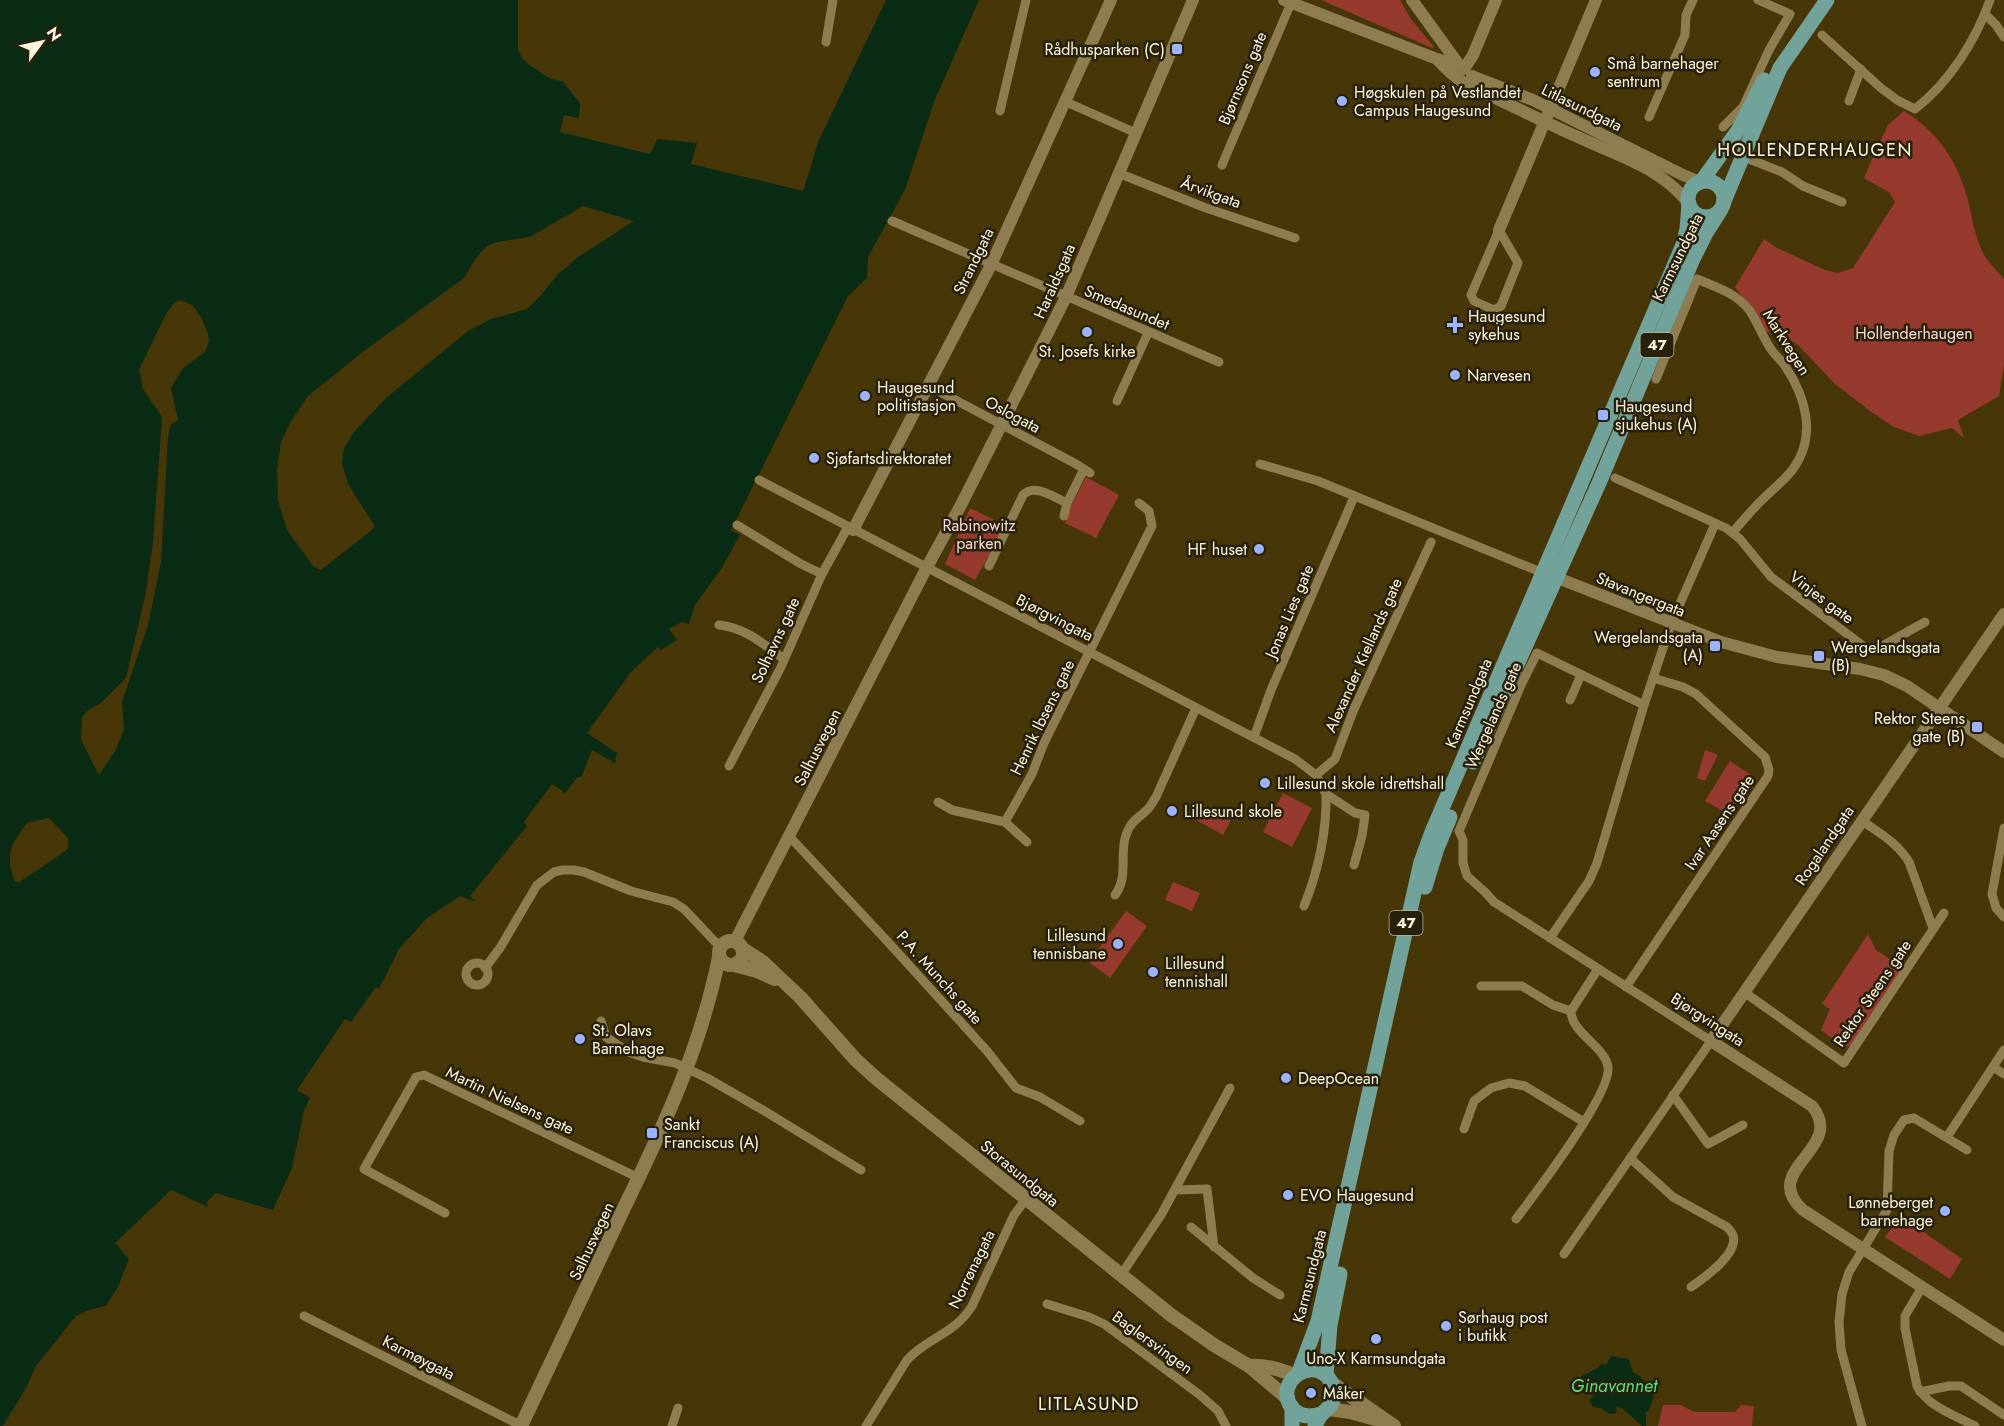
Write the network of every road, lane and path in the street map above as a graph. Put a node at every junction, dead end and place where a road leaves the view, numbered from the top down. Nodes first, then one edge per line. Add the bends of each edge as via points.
1 (833, 0) edge
2 (1026, 0) edge
3 (1111, 0) edge
4 (1193, 0) edge
5 (1412, 0) edge
6 (1496, 0) edge
7 (1596, 0) edge
8 (1693, 0) edge
9 (1758, 0) edge
10 (1816, 0) edge
11 (1827, 0) edge
12 (1990, 0) edge
13 (1287, 1) edge
14 (1985, 14) junction
15 (1822, 35) dead end
16 (2004, 37) edge
17 (826, 42) dead end
18 (1437, 59) junction
19 (1861, 69) junction
20 (1465, 70) junction
21 (1773, 85) junction
22 (1491, 96) junction
23 (1064, 101) junction
24 (1849, 102) dead end
25 (1550, 110) junction
26 (1000, 111) dead end
27 (1649, 117) dead end
28 (1545, 122) junction
29 (1723, 128) dead end
30 (1136, 133) junction
31 (1749, 159) dead end
32 (1222, 165) dead end
33 (1118, 173) junction
34 (1701, 182) junction
35 (1842, 202) dead end
36 (1688, 203) junction
37 (1722, 206) junction
38 (892, 221) dead end
39 (1499, 230) junction
40 (1295, 238) dead end
41 (991, 265) junction
42 (1066, 297) junction
43 (1148, 333) junction
44 (1219, 362) dead end
45 (1656, 380) dead end
46 (929, 386) junction
47 (1117, 401) dead end
48 (1001, 424) junction
49 (1260, 464) dead end
50 (1615, 478) dead end
51 (759, 480) dead end
52 (1354, 497) junction
53 (1067, 503) junction
54 (1139, 503) dead end
55 (1064, 516) dead end
56 (1714, 524) junction
57 (737, 525) dead end
58 (850, 529) junction
59 (1733, 532) junction
60 (1431, 542) dead end
61 (989, 566) dead end
62 (927, 567) junction
63 (822, 574) junction
64 (1550, 575) junction
65 (2004, 614) edge
66 (1925, 622) dead end
67 (1671, 624) junction
68 (719, 625) dead end
69 (1090, 653) junction
70 (784, 659) junction
71 (1581, 675) junction
72 (1653, 678) junction
73 (1570, 700) dead end
74 (1644, 705) junction
75 (1939, 707) junction
76 (1196, 708) junction
77 (1254, 737) junction
78 (2004, 752) edge
79 (729, 766) dead end
80 (1316, 775) junction
81 (1326, 794) junction
82 (938, 802) dead end
83 (1861, 820) junction
84 (1005, 822) junction
85 (2004, 828) edge
86 (1459, 831) joint
87 (789, 837) junction
88 (1027, 842) dead end
89 (1354, 865) dead end
90 (1115, 896) dead end
91 (1304, 906) dead end
92 (1944, 913) dead end
93 (2004, 917) edge
94 (1933, 928) junction
95 (1550, 938) junction
96 (739, 945) junction
97 (720, 952) junction
98 (733, 965) junction
99 (485, 968) dead end
100 (1598, 969) junction
101 (787, 985) junction
102 (1481, 986) dead end
103 (1626, 987) junction
104 (1744, 992) junction
105 (710, 1000) junction
106 (1571, 1011) junction
107 (601, 1021) dead end
108 (1711, 1041) junction
109 (2004, 1050) edge
110 (1993, 1067) junction
111 (688, 1068) junction
112 (2004, 1074) edge
113 (1230, 1088) dead end
114 (1673, 1095) junction
115 (1080, 1121) dead end
116 (1584, 1122) junction
117 (1743, 1125) dead end
118 (1464, 1129) dead end
119 (1947, 1137) junction
120 (1967, 1150) dead end
121 (1630, 1158) junction
122 (861, 1170) dead end
123 (639, 1179) junction
124 (1175, 1190) junction
125 (1026, 1199) junction
126 (445, 1213) dead end
127 (1516, 1219) dead end
128 (1191, 1227) dead end
129 (1214, 1247) junction
130 (1863, 1249) junction
131 (1564, 1254) dead end
132 (1121, 1275) junction
133 (1691, 1287) dead end
134 (1922, 1287) junction
135 (1280, 1295) dead end
136 (1047, 1304) dead end
137 (304, 1316) dead end
138 (2004, 1340) edge
139 (1249, 1366) junction
140 (1296, 1374) junction
141 (1329, 1379) junction
142 (1920, 1392) junction
143 (1289, 1403) junction
144 (678, 1408) dead end
145 (2004, 1415) edge
146 (1322, 1416) edge
147 (1390, 1424) edge
148 (521, 1426) edge
149 (672, 1426) edge
150 (866, 1426) edge
151 (1226, 1426) edge
152 (1292, 1426) edge
153 (1862, 1426) edge
154 (1975, 1426) edge

1 - 17 street
2 - 26 street
3 - 23 street, Strandgata
4 - 30 street, Haraldsgata
5 - 20 street
6 - 20 street
7 - 25 street
8 - 27 street via 1686,15 1685,35
9 - 29 street via 1790,14 1743,107
10 - 21 main road, Karmsundgata / 47 via 1784,43
11 - 21 main road, Karmsundgata / 47 via 1790,52
12 - 14 street
13 - 18 street, Litlasundgata
13 - 32 street, Bjørnsons gate
14 - 16 street
14 - 19 street via 1948,75 1915,109 1897,100
15 - 19 street
18 - 20 street, Litlasundgata
18 - 22 street, Litlasundgata via 1476,91
19 - 24 street
20 - 22 street, Litlasundgata
20 - 25 street, Litlasundgata
21 - 34 main road, Karmsundgata / 47
21 - 37 main road, Karmsundgata / 47
22 - 28 street, Litlasundgata
23 - 30 street
23 - 41 street, Strandgata
25 - 28 street
25 - 34 street, Litlasundgata
28 - 36 street, Litlasundgata via 1635,161 1666,180
28 - 39 street
30 - 33 street, Haraldsgata
31 - 35 street
33 - 40 street, Årvikgata
33 - 42 street, Haraldsgata
34 - 36 main road, 47 via 1690,190
34 - 37 main road via 1715,183 1724,194
36 - 37 main road via 1702,217 1715,215
36 - 64 main road, Karmsundgata / 47 via 1687,229 1680,254 1627,373
37 - 64 main road, Karmsundgata / 47 via 1692,261 1627,420
38 - 41 street, Smedasundet
39 - 39 street via 1471,295 1474,301 1494,310 1501,306 1518,263
41 - 42 street, Smedasundet
41 - 46 street, Strandgata
42 - 43 street, Smedasundet
42 - 48 street, Haraldsgata
43 - 44 street, Smedasundet
43 - 47 street
45 - 59 street, Markvegen via 1697,279 1735,296 1747,306 1798,389 1807,421 1798,460
46 - 48 street, Oslogata
46 - 58 street, Strandgata
48 - 53 street, Oslogata via 1087,471
48 - 62 street, Haraldsgata
49 - 52 street, Stavangergata
50 - 56 street
51 - 58 street, Bjørgvingata
52 - 64 street, Stavangergata
52 - 77 street, Jonas Lies gate
53 - 55 street
53 - 61 street via 1029,490
54 - 69 street, Henrik Ibsens gate via 1149,511 1152,526
56 - 59 street, Vinjes gate
56 - 67 street
57 - 63 street
58 - 62 street, Bjørgvingata
58 - 63 street, Solhavns gate
59 - 66 street, Vinjes gate via 1771,577 1866,648 1877,649
60 - 80 street, Alexander Kiellands gate via 1335,759
62 - 69 street, Bjørgvingata
62 - 87 street, Salhusvegen
63 - 70 street, Solhavns gate
64 - 67 street, Stavangergata
64 - 140 main road, Karmsundgata / 47 via 1421,862 1321,1311
64 - 141 main road, Karmsundgata / 47 via 1427,877 1337,1287 1330,1325
65 - 75 street, Rogalandgata
67 - 72 street
67 - 75 street, Stavangergata via 1759,653 1884,675
68 - 70 street via 741,629
69 - 76 street, Bjørgvingata
69 - 84 street, Henrik Ibsens gate
70 - 79 street, Solhavns gate
71 - 73 street
71 - 74 street, Wergelands gate
71 - 86 street, Wergelands gate via 1537,653
72 - 74 street
72 - 103 street, Ivar Aasens gate via 1696,694 1765,757 1769,770
74 - 95 street via 1597,863
75 - 78 street, Stavangergata
75 - 83 street, Rogalandgata
76 - 77 street, Bjørgvingata
76 - 90 street via 1156,797 1130,826 1125,838 1123,879
77 - 80 street, Bjørgvingata via 1296,759
80 - 81 street, Bjørgvingata
81 - 89 street, Bjørgvingata via 1365,815
81 - 91 street via 1322,840
82 - 84 street via 952,810
83 - 94 street via 1905,854
83 - 104 street, Rogalandgata
84 - 88 street
85 - 93 street via 1992,894
86 - 95 street, Bjørgvingata via 1470,881 1494,902
87 - 96 street, Salhusvegen
87 - 115 street, P.A. Munchs gate via 987,1051 1016,1088
92 - 94 street, Rektor Steens gate
94 - 104 street, Rektor Steens gate via 1844,1063
95 - 100 street, Bjørgvingata
96 - 97 main road via 728,941
96 - 98 main road via 742,958
96 - 101 main road, Storasundgata
97 - 98 main road via 724,963
97 - 99 street via 674,902 631,891 584,872 563,870 537,885
97 - 105 main road, Salhusvegen
98 - 101 main road, Storasundgata
98 - 105 main road, Salhusvegen
100 - 103 street, Bjørgvingata
100 - 106 street
101 - 125 main road, Storasundgata via 877,1080
102 - 106 street via 1522,986
103 - 108 street, Bjørgvingata
104 - 108 street, Rogalandgata
105 - 111 main road, Salhusvegen
106 - 116 street via 1575,1024 1608,1067 1608,1077
107 - 111 street via 606,1037 628,1052
108 - 114 street, Rogalandgata
108 - 130 street, Bjørgvingata via 1817,1112 1820,1133 1790,1179 1791,1197 1803,1210
109 - 110 street
110 - 112 street
110 - 119 street
111 - 122 street
111 - 123 main road, Salhusvegen
113 - 124 street
114 - 117 street via 1708,1144
114 - 121 street, Rogalandgata
116 - 118 street via 1525,1086 1509,1083 1491,1088 1474,1101
116 - 127 street
119 - 120 street
119 - 130 street via 1914,1118 1900,1124 1889,1151 1887,1210
121 - 131 street, Rogalandgata
121 - 133 street via 1673,1197 1721,1223 1733,1234 1725,1258
123 - 126 street, Martin Nielsens gate via 424,1075 411,1083 364,1169
123 - 148 main road, Salhusvegen
124 - 129 street via 1207,1188
124 - 132 street
125 - 132 main road, Storasundgata
125 - 150 street, Norrønagata via 1014,1215 964,1320 911,1356
128 - 129 street
129 - 135 street
130 - 134 street, Bjørgvingata
130 - 153 street via 1849,1272 1839,1322 1841,1350
132 - 139 main road, Storasundgata via 1195,1333
134 - 138 street, Bjørgvingata
134 - 142 street via 1905,1316
136 - 151 street, Baglersvingen via 1104,1324 1200,1395 1218,1411
137 - 148 street, Karmøygata
139 - 140 main road, Storasundgata via 1273,1367
139 - 143 main road, Storasundgata
140 - 141 main road via 1314,1370
140 - 143 main road, 47 via 1287,1388
141 - 146 main road, 47 via 1334,1399
141 - 147 main road
142 - 145 street via 1961,1386
142 - 154 street
143 - 146 main road via 1299,1414
143 - 152 main road, 47
144 - 149 street
146 - 147 main road via 1350,1412

